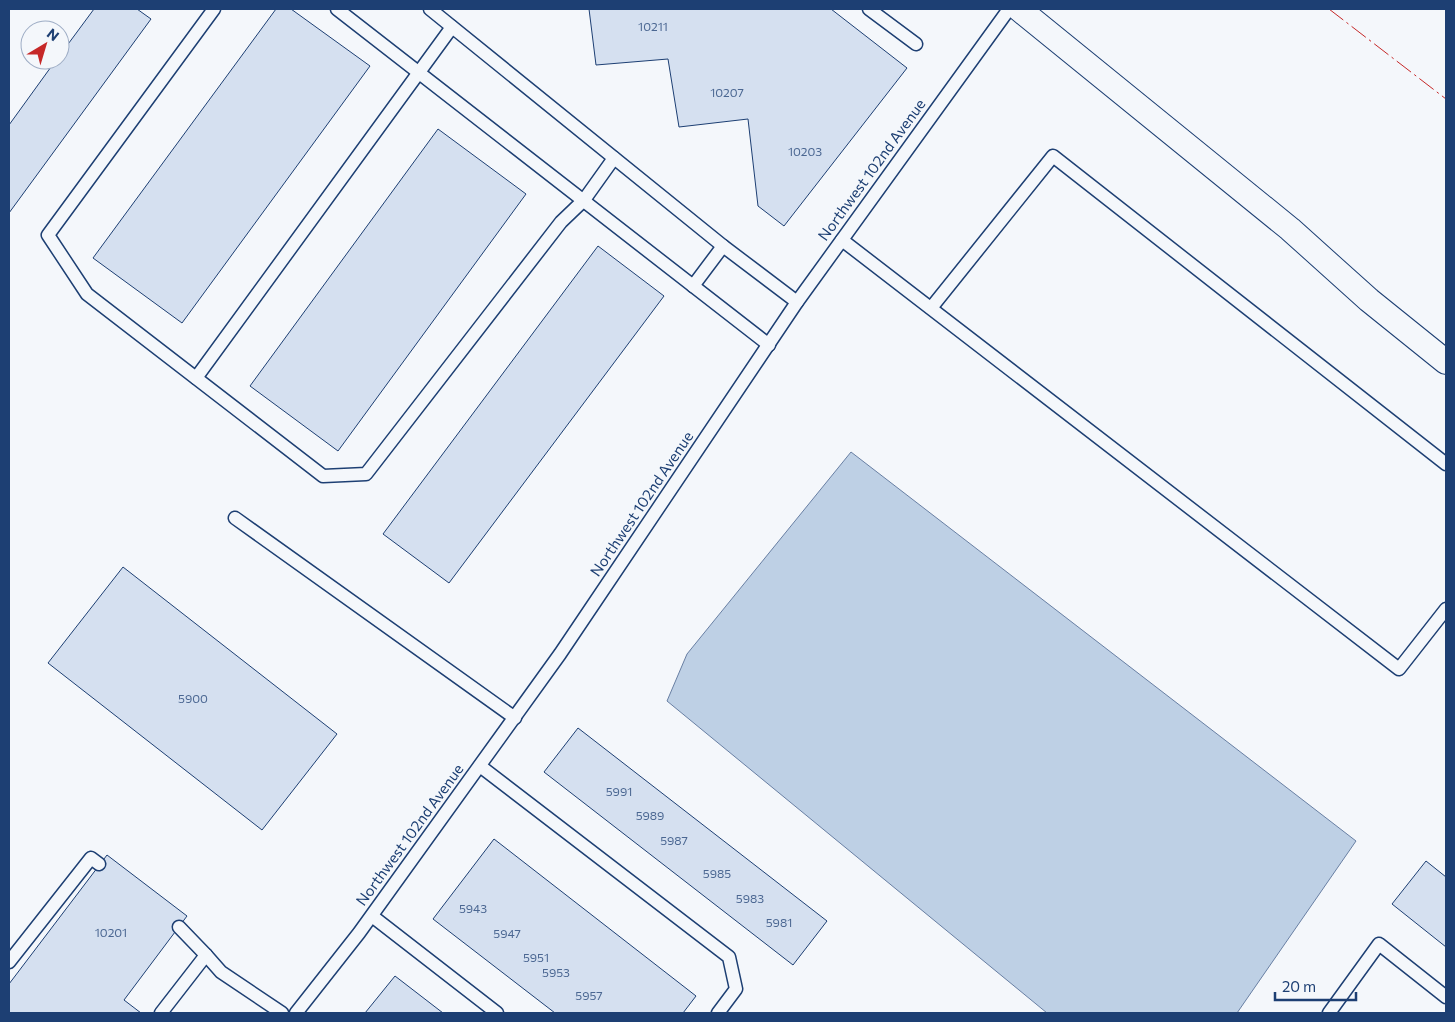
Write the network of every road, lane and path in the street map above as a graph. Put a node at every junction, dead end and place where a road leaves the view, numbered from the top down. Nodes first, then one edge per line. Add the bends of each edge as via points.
1 (214, 9) edge
2 (337, 9) edge
3 (430, 9) edge
4 (869, 9) edge
5 (1009, 9) edge
6 (1019, 9) edge
7 (452, 27) junction
8 (916, 44) dead end
9 (420, 72) junction
10 (614, 158) junction
11 (584, 200) junction
12 (842, 240) junction
13 (723, 246) junction
14 (693, 286) junction
15 (797, 302) junction
16 (931, 308) junction
17 (770, 345) junction
18 (1446, 362) edge
19 (196, 378) junction
20 (1446, 464) edge
21 (235, 518) dead end
22 (1446, 609) edge
23 (515, 718) junction
24 (480, 766) junction
25 (95, 861) dead end
26 (372, 916) junction
27 (179, 927) dead end
28 (206, 955) junction
29 (9, 962) edge
30 (1446, 997) edge
31 (161, 1013) edge
32 (282, 1013) edge
33 (296, 1013) edge
34 (497, 1013) edge
35 (718, 1013) edge
36 (1329, 1013) edge

1 - 19 lane via 48,235 87,294
2 - 9 lane
3 - 7 lane
4 - 8 lane
5 - 12 lane, Northwest 102nd Avenue
6 - 18 street via 1290,229 1369,300
7 - 9 lane
7 - 10 lane
9 - 11 lane
9 - 19 lane
10 - 11 lane
10 - 13 lane
11 - 14 lane
11 - 19 lane via 561,222 366,474 323,476
12 - 15 lane, Northwest 102nd Avenue
12 - 16 lane
13 - 14 lane
13 - 15 lane
14 - 17 lane
15 - 17 lane, Northwest 102nd Avenue
16 - 20 lane via 1053,156
16 - 22 lane via 1399,669
17 - 23 lane, Northwest 102nd Avenue
21 - 23 lane
23 - 24 lane, Northwest 102nd Avenue
24 - 26 lane, Northwest 102nd Avenue
24 - 35 lane via 729,957 736,989
25 - 29 lane
26 - 33 lane, Northwest 102nd Avenue
26 - 34 lane
27 - 28 lane
28 - 31 lane
28 - 32 lane via 221,972
30 - 36 lane via 1379,944

